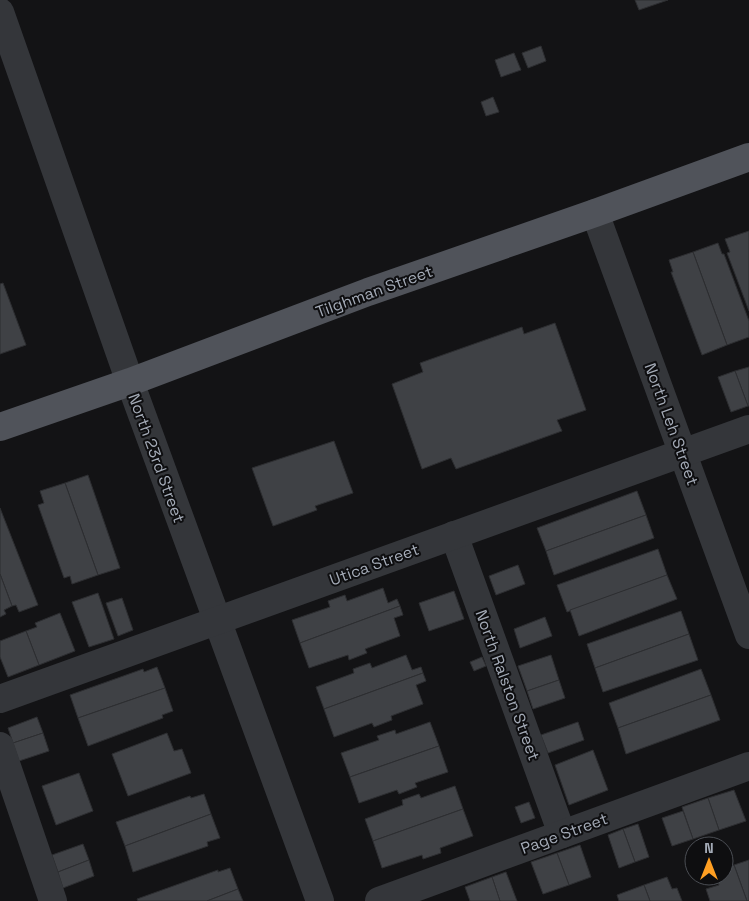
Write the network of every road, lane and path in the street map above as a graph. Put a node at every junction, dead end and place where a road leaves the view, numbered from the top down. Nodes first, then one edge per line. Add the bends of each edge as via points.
1 (0, 12) edge
2 (749, 157) edge
3 (595, 213) junction
4 (130, 382) junction
5 (0, 427) edge
6 (749, 429) edge
7 (682, 453) junction
8 (454, 535) junction
9 (218, 620) junction
10 (749, 635) edge
11 (0, 700) edge
12 (0, 746) edge
13 (749, 766) edge
14 (562, 834) junction
15 (53, 901) edge
16 (320, 901) edge
17 (379, 901) edge

1 - 4 street, North 23rd Street
2 - 3 main road, Tilghman Street
3 - 4 main road, Tilghman Street via 368,292
3 - 7 street, North Leh Street
4 - 5 main road, Tilghman Street
4 - 9 street, North 23rd Street
6 - 7 street, Utica Street
7 - 8 street, Utica Street
7 - 10 street, North Leh Street
8 - 9 street, Utica Street
8 - 14 street, North Ralston Street
9 - 11 street, Utica Street
9 - 16 street, North 23rd Street
12 - 15 street
13 - 14 street, Page Street
14 - 17 street, Page Street

